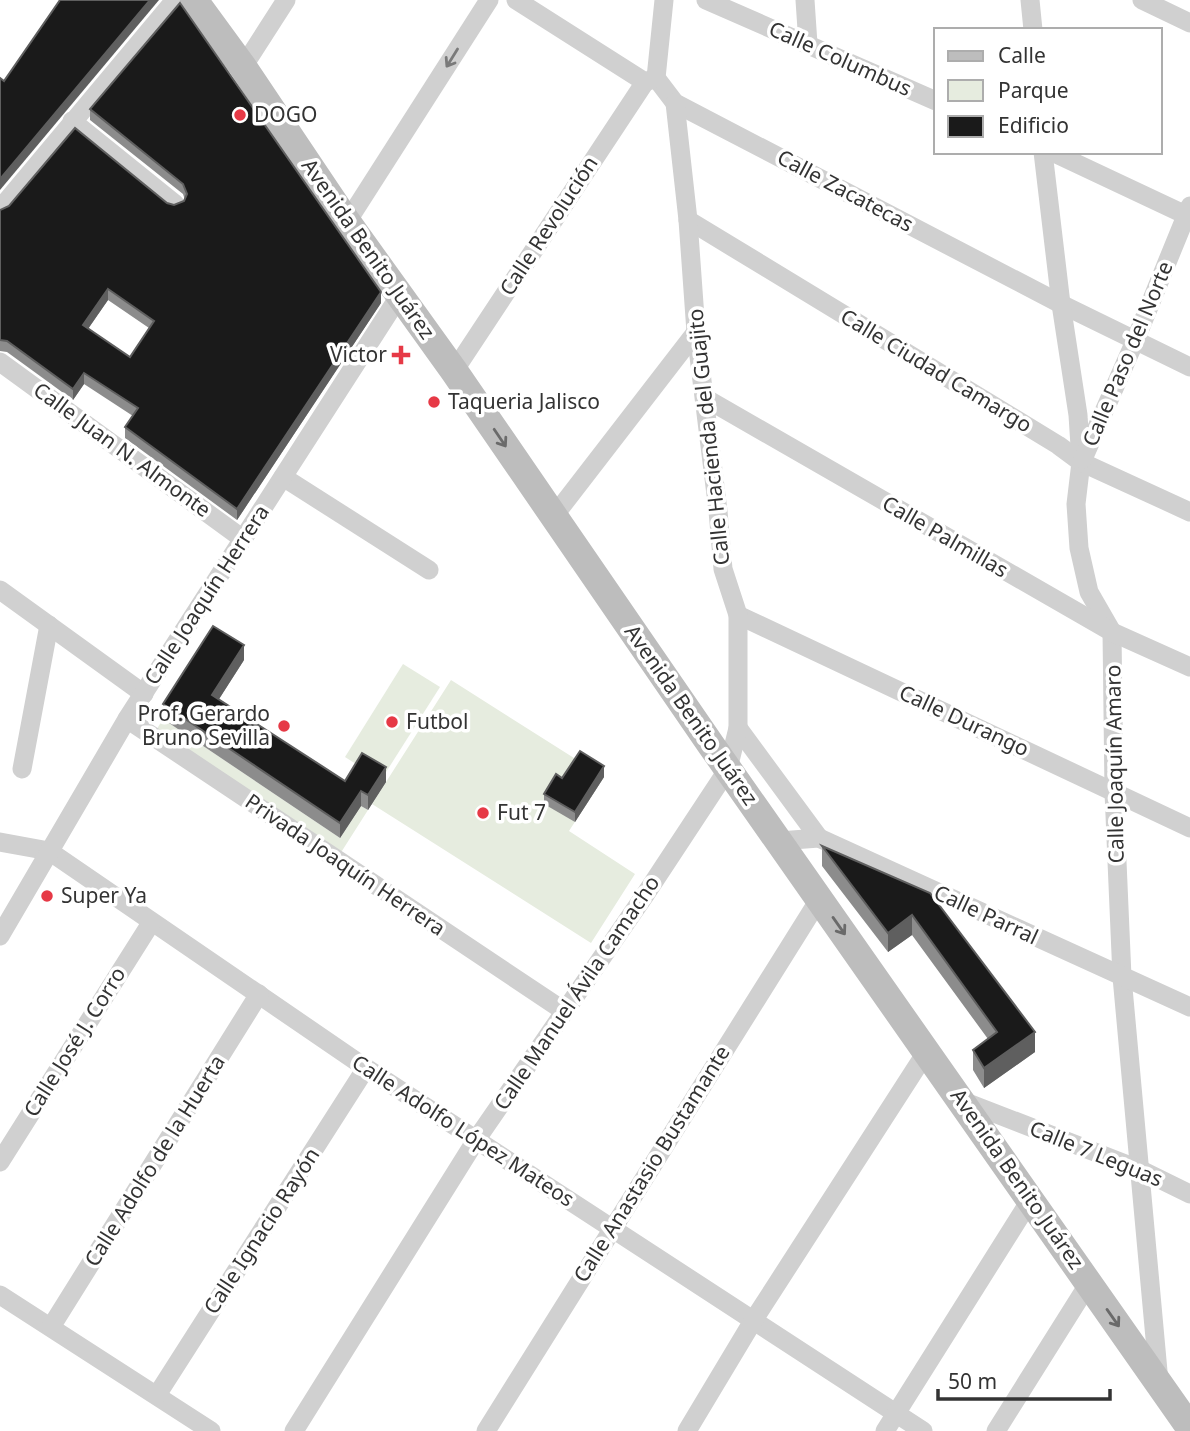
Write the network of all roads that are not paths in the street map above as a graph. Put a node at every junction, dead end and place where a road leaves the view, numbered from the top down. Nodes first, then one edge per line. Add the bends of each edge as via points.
1 (175, 0) edge
2 (194, 0) edge
3 (286, 0) edge
4 (489, 0) edge
5 (516, 0) edge
6 (664, 0) edge
7 (706, 0) edge
8 (805, 0) edge
9 (1030, 0) edge
10 (1142, 0) edge
11 (1190, 23) edge
12 (1032, 28) edge
13 (808, 44) junction
14 (243, 67) junction
15 (650, 80) junction
16 (934, 100) edge
17 (675, 103) junction
18 (72, 121) junction
19 (1043, 154) edge
20 (1056, 154) edge
21 (175, 204) edge
22 (0, 209) edge
23 (1189, 213) edge
24 (688, 220) junction
25 (348, 222) junction
26 (400, 295) junction
27 (1062, 304) junction
28 (696, 332) junction
29 (1135, 341) junction
30 (0, 362) edge
31 (1190, 366) edge
32 (454, 371) junction
33 (705, 398) junction
34 (1082, 462) junction
35 (283, 477) junction
36 (1190, 512) edge
37 (554, 516) junction
38 (243, 539) junction
39 (429, 570) dead end
40 (0, 590) edge
41 (737, 615) junction
42 (49, 625) junction
43 (1112, 632) junction
44 (1190, 667) edge
45 (144, 694) junction
46 (127, 719) junction
47 (738, 728) junction
48 (22, 769) dead end
49 (728, 769) junction
50 (1114, 792) junction
51 (1190, 828) edge
52 (819, 838) junction
53 (779, 841) junction
54 (0, 842) edge
55 (49, 851) junction
56 (820, 898) junction
57 (151, 923) junction
58 (0, 936) edge
59 (1122, 977) junction
60 (258, 994) junction
61 (1190, 1007) edge
62 (564, 1011) junction
63 (927, 1051) junction
64 (366, 1068) junction
65 (963, 1101) junction
66 (477, 1140) junction
67 (0, 1161) edge
68 (1141, 1170) junction
69 (1190, 1194) edge
70 (1031, 1199) junction
71 (611, 1228) junction
72 (1089, 1283) junction
73 (0, 1295) edge
74 (752, 1321) junction
75 (51, 1327) junction
76 (1159, 1383) junction
77 (158, 1395) junction
78 (890, 1423) edge
79 (1183, 1426) edge
80 (211, 1431) edge
81 (294, 1431) edge
82 (486, 1431) edge
83 (687, 1431) edge
84 (923, 1431) edge
85 (996, 1431) edge

1 - 18 street
2 - 14 street, Avenida Benito Juárez
3 - 14 street
4 -> 25 street
5 - 15 street, Calle Zacatecas
6 - 15 street
7 - 13 street, Calle Columbus
8 - 13 street
9 - 12 street
10 - 11 street
13 - 16 street, Calle Columbus
14 - 25 street, Avenida Benito Juárez
15 - 17 street, Calle Zacatecas
15 - 32 street, Calle Revolución
17 - 24 street, Calle Hacienda del Guajito
17 - 27 street, Calle Zacatecas
18 - 21 street
18 - 22 street
19 - 27 street, Calle Joaquín Amaro
20 - 23 street
23 - 29 street, Calle Paso del Norte
24 - 28 street, Calle Hacienda del Guajito
24 - 34 street, Calle Ciudad Camargo
25 - 26 street, Avenida Benito Juárez
26 - 32 street, Avenida Benito Juárez
26 - 35 street, Calle Joaquín Herrera
27 - 29 street, Calle Zacatecas
27 - 34 street, Calle Joaquín Amaro
28 - 33 street, Calle Hacienda del Guajito
28 - 37 street
29 - 31 street, Calle Zacatecas
29 - 34 street, Calle Paso del Norte
30 - 38 street, Calle Juan N. Almonte
32 -> 37 street, Avenida Benito Juárez
33 - 41 street, Calle Hacienda del Guajito via 723,569
33 - 43 street, Calle Palmillas
34 - 36 street, Calle Ciudad Camargo
34 - 43 street, Calle Joaquín Amaro via 1076,504 1079,548 1089,592
35 - 38 street, Calle Joaquín Herrera
35 - 39 street
37 - 49 street, Avenida Benito Juárez
38 - 45 street, Calle Joaquín Herrera
40 - 42 street
41 - 47 street, Calle Hacienda del Guajito
41 - 50 street, Calle Durango
42 - 45 street
42 - 48 street
43 - 44 street, Calle Palmillas
43 - 50 street, Calle Joaquín Amaro
45 - 46 street, Calle Joaquín Herrera
46 - 55 street, Calle Joaquín Herrera
46 - 62 street, Privada Joaquín Herrera
47 - 49 street, Calle Hacienda del Guajito
47 - 52 street
49 - 53 street, Avenida Benito Juárez
49 - 62 street, Calle Manuel Ávila Camacho
50 - 51 street, Calle Durango
50 - 59 street, Calle Joaquín Amaro
52 - 53 street, Calle Parral
52 - 59 street, Calle Parral
53 - 56 street, Avenida Benito Juárez
54 - 55 street, Calle Adolfo López Mateos
55 - 57 street, Calle Adolfo López Mateos
55 - 58 street, Calle Joaquín Herrera
56 -> 63 street, Avenida Benito Juárez
56 - 71 street, Calle Anastasio Bustamante
57 - 60 street, Calle Adolfo López Mateos
57 - 67 street, Calle José J. Corro
59 - 61 street, Calle Parral
59 - 68 street, Calle Joaquín Amaro
60 - 64 street, Calle Adolfo López Mateos
60 - 75 street, Calle Adolfo de la Huerta
62 - 66 street, Calle Manuel Ávila Camacho
63 - 65 street, Avenida Benito Juárez
63 - 74 street
64 - 66 street, Calle Adolfo López Mateos
64 - 77 street, Calle Ignacio Rayón
65 - 68 street, Calle 7 Leguas
65 - 70 street, Avenida Benito Juárez
66 - 71 street, Calle Adolfo López Mateos
66 - 81 street, Calle Manuel Ávila Camacho
68 - 69 street, Calle 7 Leguas
68 - 76 street, Calle Joaquín Amaro
70 - 72 street, Avenida Benito Juárez
70 - 78 street
71 - 74 street, Calle Adolfo López Mateos
71 - 82 street, Calle Anastasio Bustamante
72 -> 76 street, Avenida Benito Juárez
72 - 85 street
73 - 75 street
74 - 78 street, Calle Adolfo López Mateos
74 - 83 street
75 - 77 street
76 - 79 street, Avenida Benito Juárez
77 - 80 street
78 - 84 street, Calle Adolfo López Mateos

